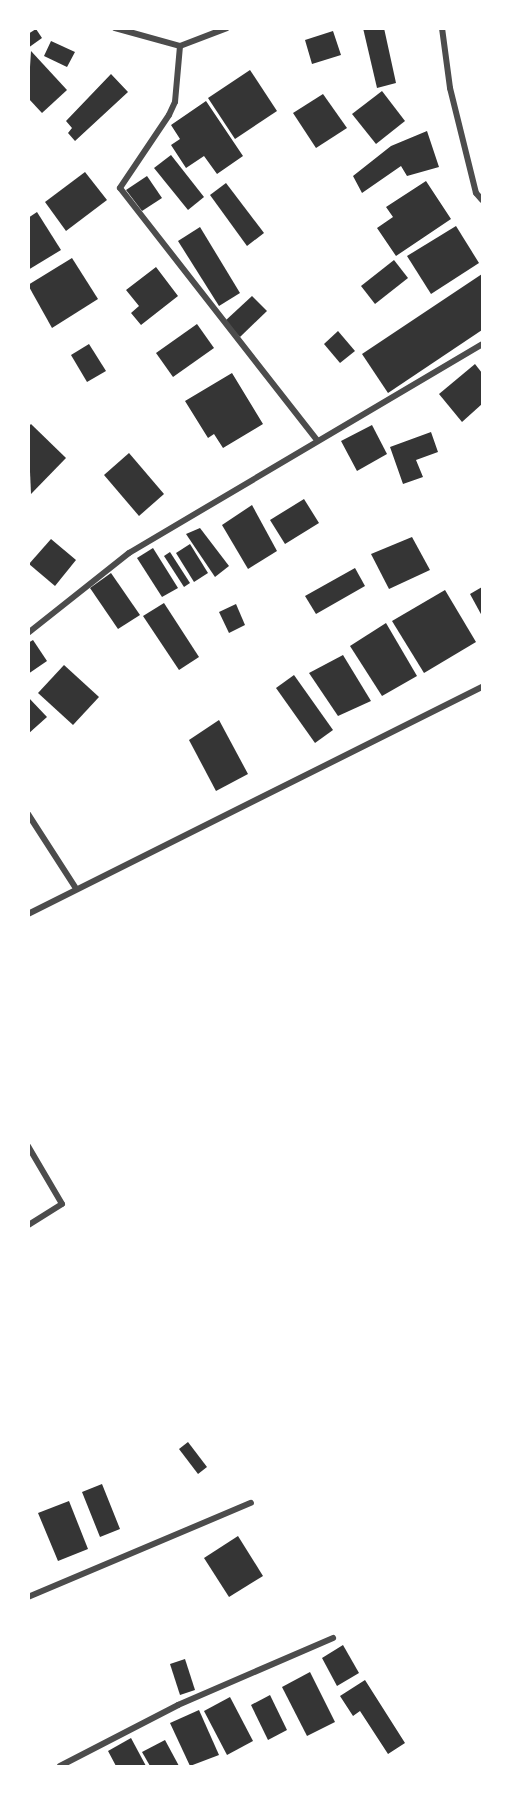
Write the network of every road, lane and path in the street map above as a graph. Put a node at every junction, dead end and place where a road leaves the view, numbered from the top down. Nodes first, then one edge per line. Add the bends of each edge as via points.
1 (115, 28) edge
2 (227, 28) edge
3 (442, 28) edge
4 (180, 46) junction
5 (483, 200) edge
6 (483, 344) edge
7 (317, 440) junction
8 (28, 633) edge
9 (483, 687) edge
10 (28, 814) edge
11 (75, 887) junction
12 (28, 914) edge
13 (28, 1146) edge
14 (28, 1225) edge
15 (251, 1503) dead end
16 (28, 1597) edge
17 (333, 1638) dead end
18 (60, 1767) edge

1 - 4 street
2 - 4 street
3 - 5 street via 450,88 476,193
4 - 7 street via 175,102 120,188
6 - 7 street
7 - 8 street via 129,553
9 - 11 street
10 - 11 street
11 - 12 street
13 - 14 street via 62,1204
15 - 16 street
17 - 18 street via 178,1705

